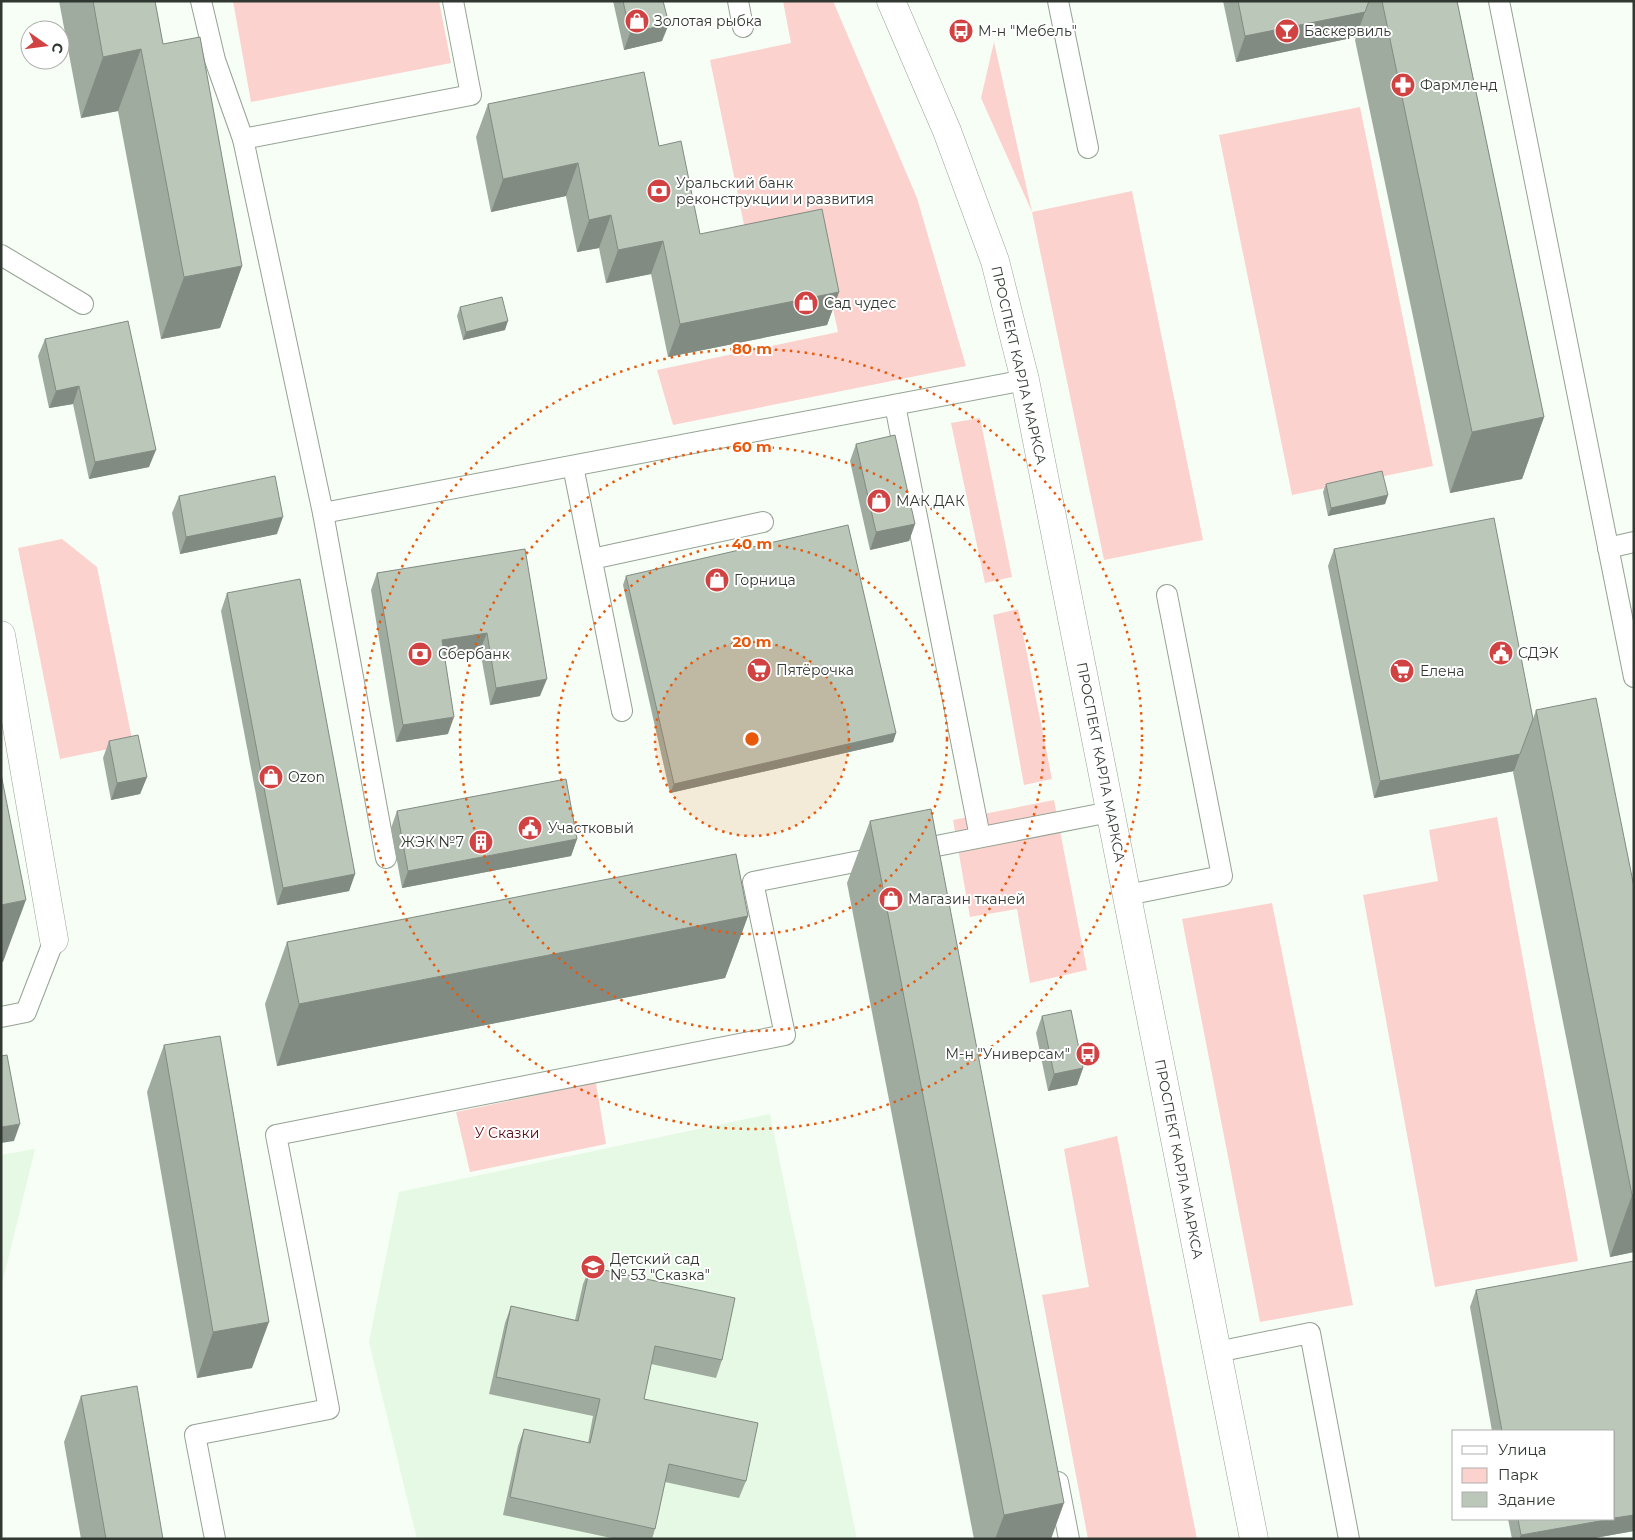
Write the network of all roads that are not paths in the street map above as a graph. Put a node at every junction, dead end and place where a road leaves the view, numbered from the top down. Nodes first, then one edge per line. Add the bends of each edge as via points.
1 (201, 1) edge
2 (453, 1) edge
3 (738, 1) edge
4 (891, 1) edge
5 (1058, 1) edge
6 (1499, 1) edge
7 (743, 27) dead end
8 (243, 139) junction
9 (1088, 148) dead end
10 (1, 255) edge
11 (83, 304) dead end
12 (1025, 380) junction
13 (895, 405) junction
14 (573, 466) junction
15 (323, 512) junction
16 (763, 522) dead end
17 (1634, 542) edge
18 (1608, 548) junction
19 (592, 559) junction
20 (1167, 595) dead end
21 (1, 635) edge
22 (1634, 677) edge
23 (622, 711) dead end
24 (1110, 812) junction
25 (980, 837) junction
26 (386, 858) dead end
27 (1127, 895) junction
28 (54, 940) joint
29 (1, 1017) edge
30 (1217, 1352) junction
31 (1054, 1461) edge
32 (215, 1539) edge
33 (1069, 1539) edge
34 (1254, 1539) edge
35 (1350, 1539) edge

1 - 8 lane via 216,60
2 - 8 lane via 471,95
3 - 7 lane
4 - 12 street, ПРОСПЕКТ КАРЛА МАРКСА via 947,131 995,261
5 - 9 lane
6 - 18 lane
8 - 15 lane
10 - 11 lane
12 - 13 lane
12 - 24 street, ПРОСПЕКТ КАРЛА МАРКСА
13 - 14 lane
13 - 25 lane
14 - 15 lane
14 - 19 lane
15 - 26 lane
16 - 19 lane
17 - 18 lane
18 - 22 lane
19 - 23 lane
20 - 27 lane via 1222,876
21 - 28 street
24 - 25 lane
24 - 27 street, ПРОСПЕКТ КАРЛА МАРКСА
25 - 32 lane via 930,857 753,882 785,1036 276,1135 328,1409 195,1435
27 - 30 street, ПРОСПЕКТ КАРЛА МАРКСА
28 - 29 lane via 26,1012
30 - 34 street, ПРОСПЕКТ КАРЛА МАРКСА
30 - 35 lane via 1310,1333
31 - 33 lane

